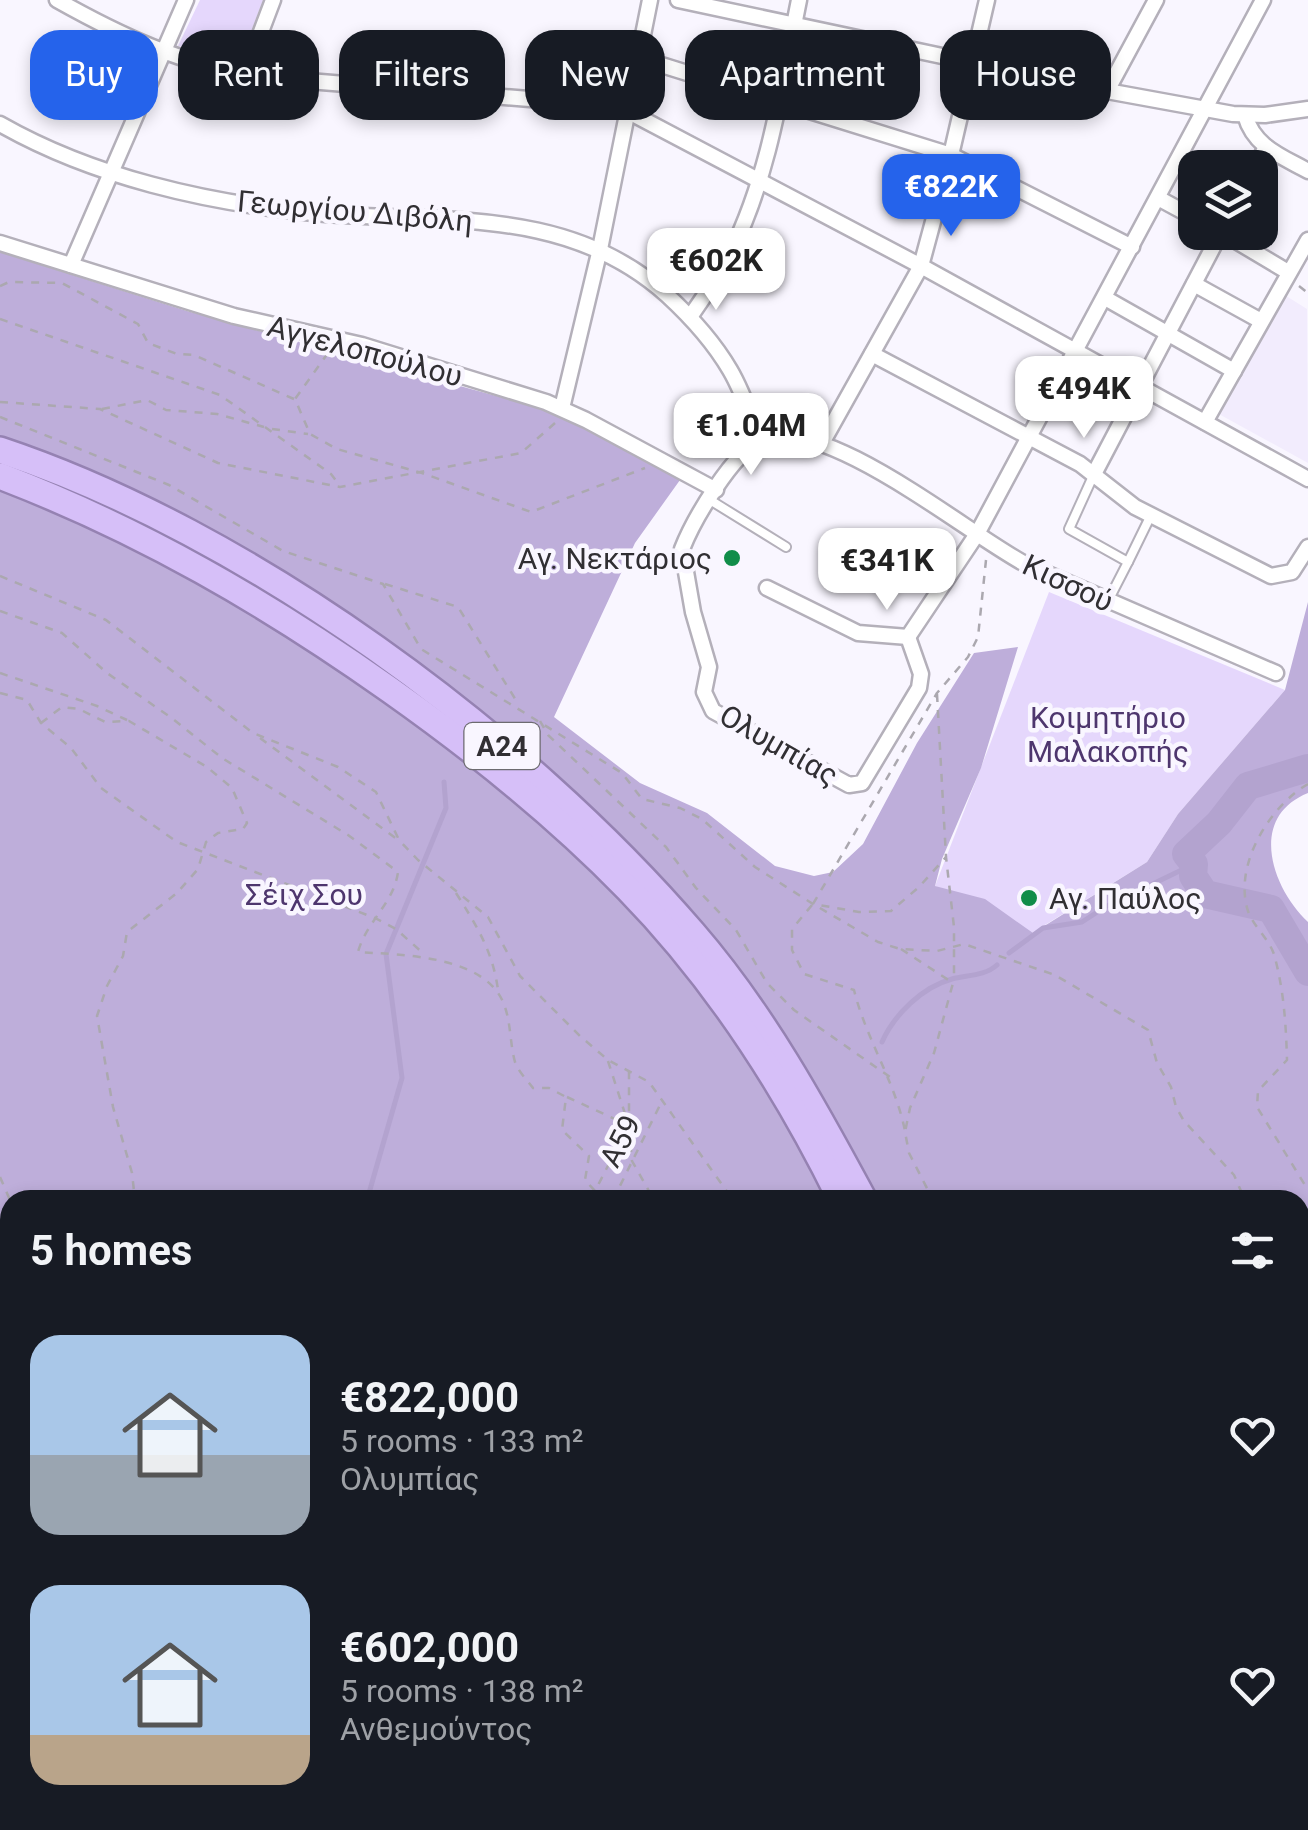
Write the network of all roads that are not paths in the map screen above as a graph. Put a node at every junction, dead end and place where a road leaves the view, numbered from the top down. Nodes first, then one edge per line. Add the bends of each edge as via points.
1 (57, 0) edge
2 (186, 0) edge
3 (273, 0) edge
4 (650, 0) edge
5 (678, 0) edge
6 (799, 0) edge
7 (987, 0) edge
8 (1156, 0) edge
9 (1263, 0) edge
10 (794, 26) junction
11 (262, 30) edge
12 (644, 30) edge
13 (793, 30) edge
14 (980, 30) edge
15 (161, 53) junction
16 (940, 56) edge
17 (178, 58) edge
18 (319, 80) edge
19 (1111, 84) edge
20 (1111, 92) edge
21 (525, 98) edge
22 (1204, 108) junction
23 (1308, 110) edge
24 (1245, 115) junction
25 (627, 120) edge
26 (644, 120) edge
27 (774, 120) edge
28 (840, 120) edge
29 (959, 120) edge
30 (0, 124) edge
31 (1266, 148) joint
32 (951, 154) junction
33 (110, 171) junction
34 (1308, 171) edge
35 (760, 180) junction
36 (1158, 198) junction
37 (1178, 209) edge
38 (1308, 240) edge
39 (0, 243) edge
40 (1132, 247) junction
41 (600, 249) junction
42 (1212, 250) edge
43 (1251, 250) edge
44 (71, 266) junction
45 (920, 266) junction
46 (1288, 272) junction
47 (1194, 284) junction
48 (1104, 298) junction
49 (690, 317) junction
50 (1261, 320) junction
51 (1167, 332) junction
52 (1075, 350) junction
53 (872, 354) junction
54 (1234, 370) junction
55 (1140, 386) junction
56 (562, 408) junction
57 (1206, 422) junction
58 (1028, 436) junction
59 (760, 440) junction
60 (822, 443) junction
61 (0, 450) edge
62 (1094, 474) junction
63 (0, 476) edge
64 (1308, 480) edge
65 (713, 495) junction
66 (1151, 515) junction
67 (976, 534) junction
68 (786, 547) dead end
69 (1308, 547) edge
70 (1128, 562) junction
71 (766, 588) dead end
72 (1108, 602) junction
73 (908, 637) junction
74 (1276, 674) dead end
75 (835, 1190) edge
76 (858, 1190) edge

1 - 15 street
2 - 15 street
3 - 11 street
4 - 12 street
5 - 10 street
6 - 10 street
7 - 14 street
8 - 19 street
9 - 22 street
10 - 13 street
10 - 16 street
15 - 17 street
15 - 33 street
18 - 21 street
20 - 22 street
22 - 24 street
22 - 36 street
23 - 24 street
24 - 31 street
25 - 41 street
26 - 35 street
27 - 35 street
28 - 32 street
29 - 32 street
30 - 33 street, Γεωργίου Διβόλη
31 - 34 street
32 - 40 street
32 - 45 street
33 - 41 street, Γεωργίου Διβόλη via 271,208 494,224
33 - 44 street
35 - 45 street
35 - 49 street via 731,254
36 - 37 street
36 - 40 street
38 - 46 street
39 - 44 street, Αγγελοπούλου
40 - 48 street
41 - 49 street, Γεωργίου Διβόλη
41 - 56 street
42 - 47 street
43 - 46 street
44 - 56 street, Αγγελοπούλου
45 - 52 street
45 - 53 street
46 - 50 street
47 - 50 street
47 - 51 street
48 - 51 street
48 - 52 street
49 - 59 street, Γεωργίου Διβόλη via 732,372
50 - 54 street
51 - 54 street
51 - 55 street
52 - 55 street
52 - 58 street
53 - 58 street
53 - 60 street
54 - 57 street
55 - 57 street
55 - 62 street
56 - 65 street, Αγγελοπούλου
57 - 64 street
58 - 62 street
58 - 67 street
59 - 60 street, Κισσού via 789,436
59 - 65 street, Ολυμπίας
60 - 67 street, Κισσού
61 - 76 highway, Α24 via 133,505 242,564 350,632 496,741 694,934 765,1028
62 - 66 street
62 - 70 lane via 1069,530
63 - 75 highway, Α24 via 115,525 235,588 358,668 524,791 629,889 705,979
65 - 68 lane
65 - 73 street, Ολυμπίας via 681,554 710,667 704,692 713,711 849,785 862,783 919,688
66 - 69 street via 1271,576 1292,572
66 - 70 lane
67 - 72 street, Κισσού
67 - 73 street
70 - 72 lane
71 - 73 street via 858,633
72 - 74 street, Κισσού

